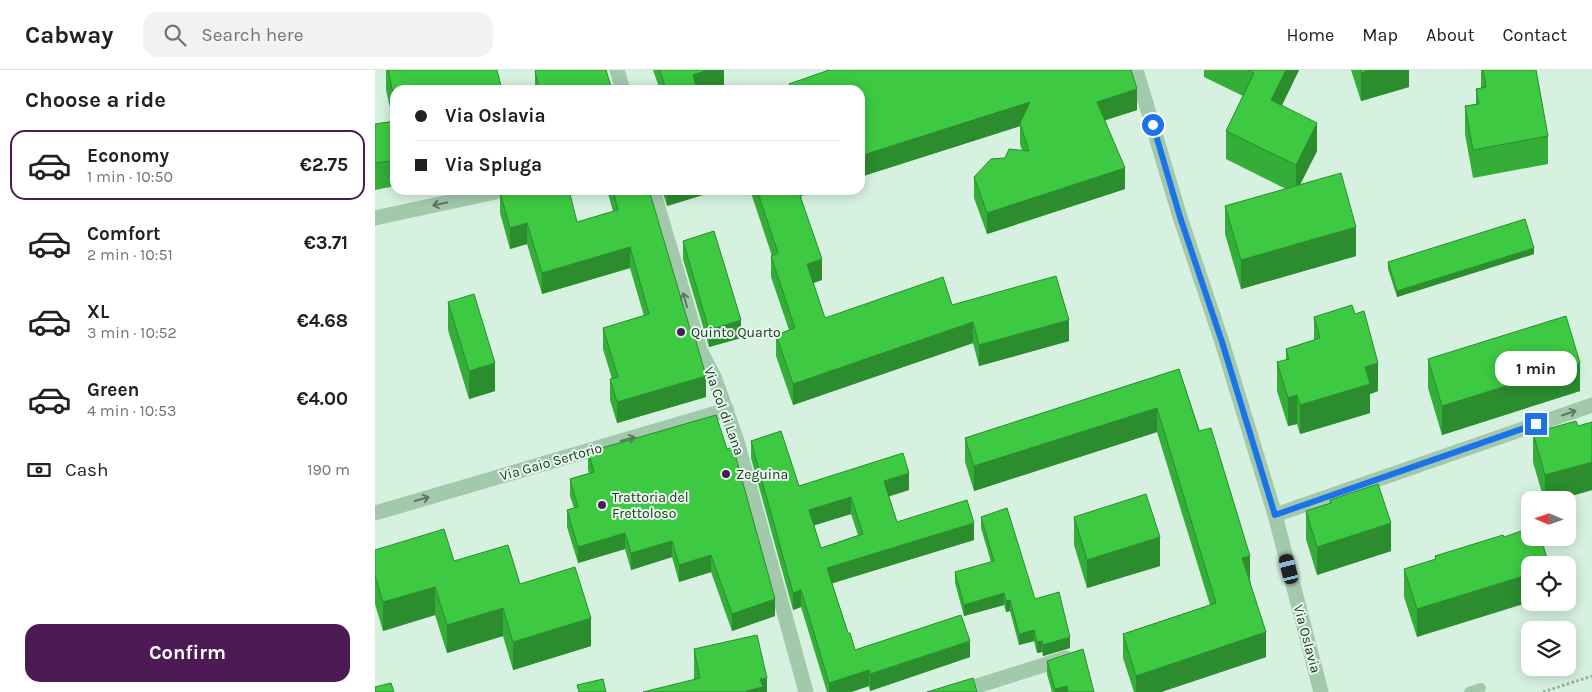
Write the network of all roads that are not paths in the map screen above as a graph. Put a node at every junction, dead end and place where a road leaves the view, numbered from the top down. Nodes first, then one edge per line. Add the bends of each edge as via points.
1 (617, 70) edge
2 (1136, 70) edge
3 (622, 85) edge
4 (482, 195) edge
5 (654, 195) edge
6 (375, 218) edge
7 (1592, 405) edge
8 (727, 410) junction
9 (375, 513) edge
10 (1275, 515) junction
11 (1070, 657) edge
12 (1481, 688) dead end
13 (807, 692) edge
14 (958, 692) edge
15 (1321, 692) edge
16 (1469, 692) edge

1 - 3 street
2 - 10 street, Via Oslavia
4 -> 6 street
8 -> 5 street, Via Col di Lana via 700,350
10 -> 7 street
9 -> 8 street, Via Gaio Sertorio
8 - 13 street, Via Col di Lana
10 - 15 street, Via Oslavia
11 - 14 street
12 - 16 lane

